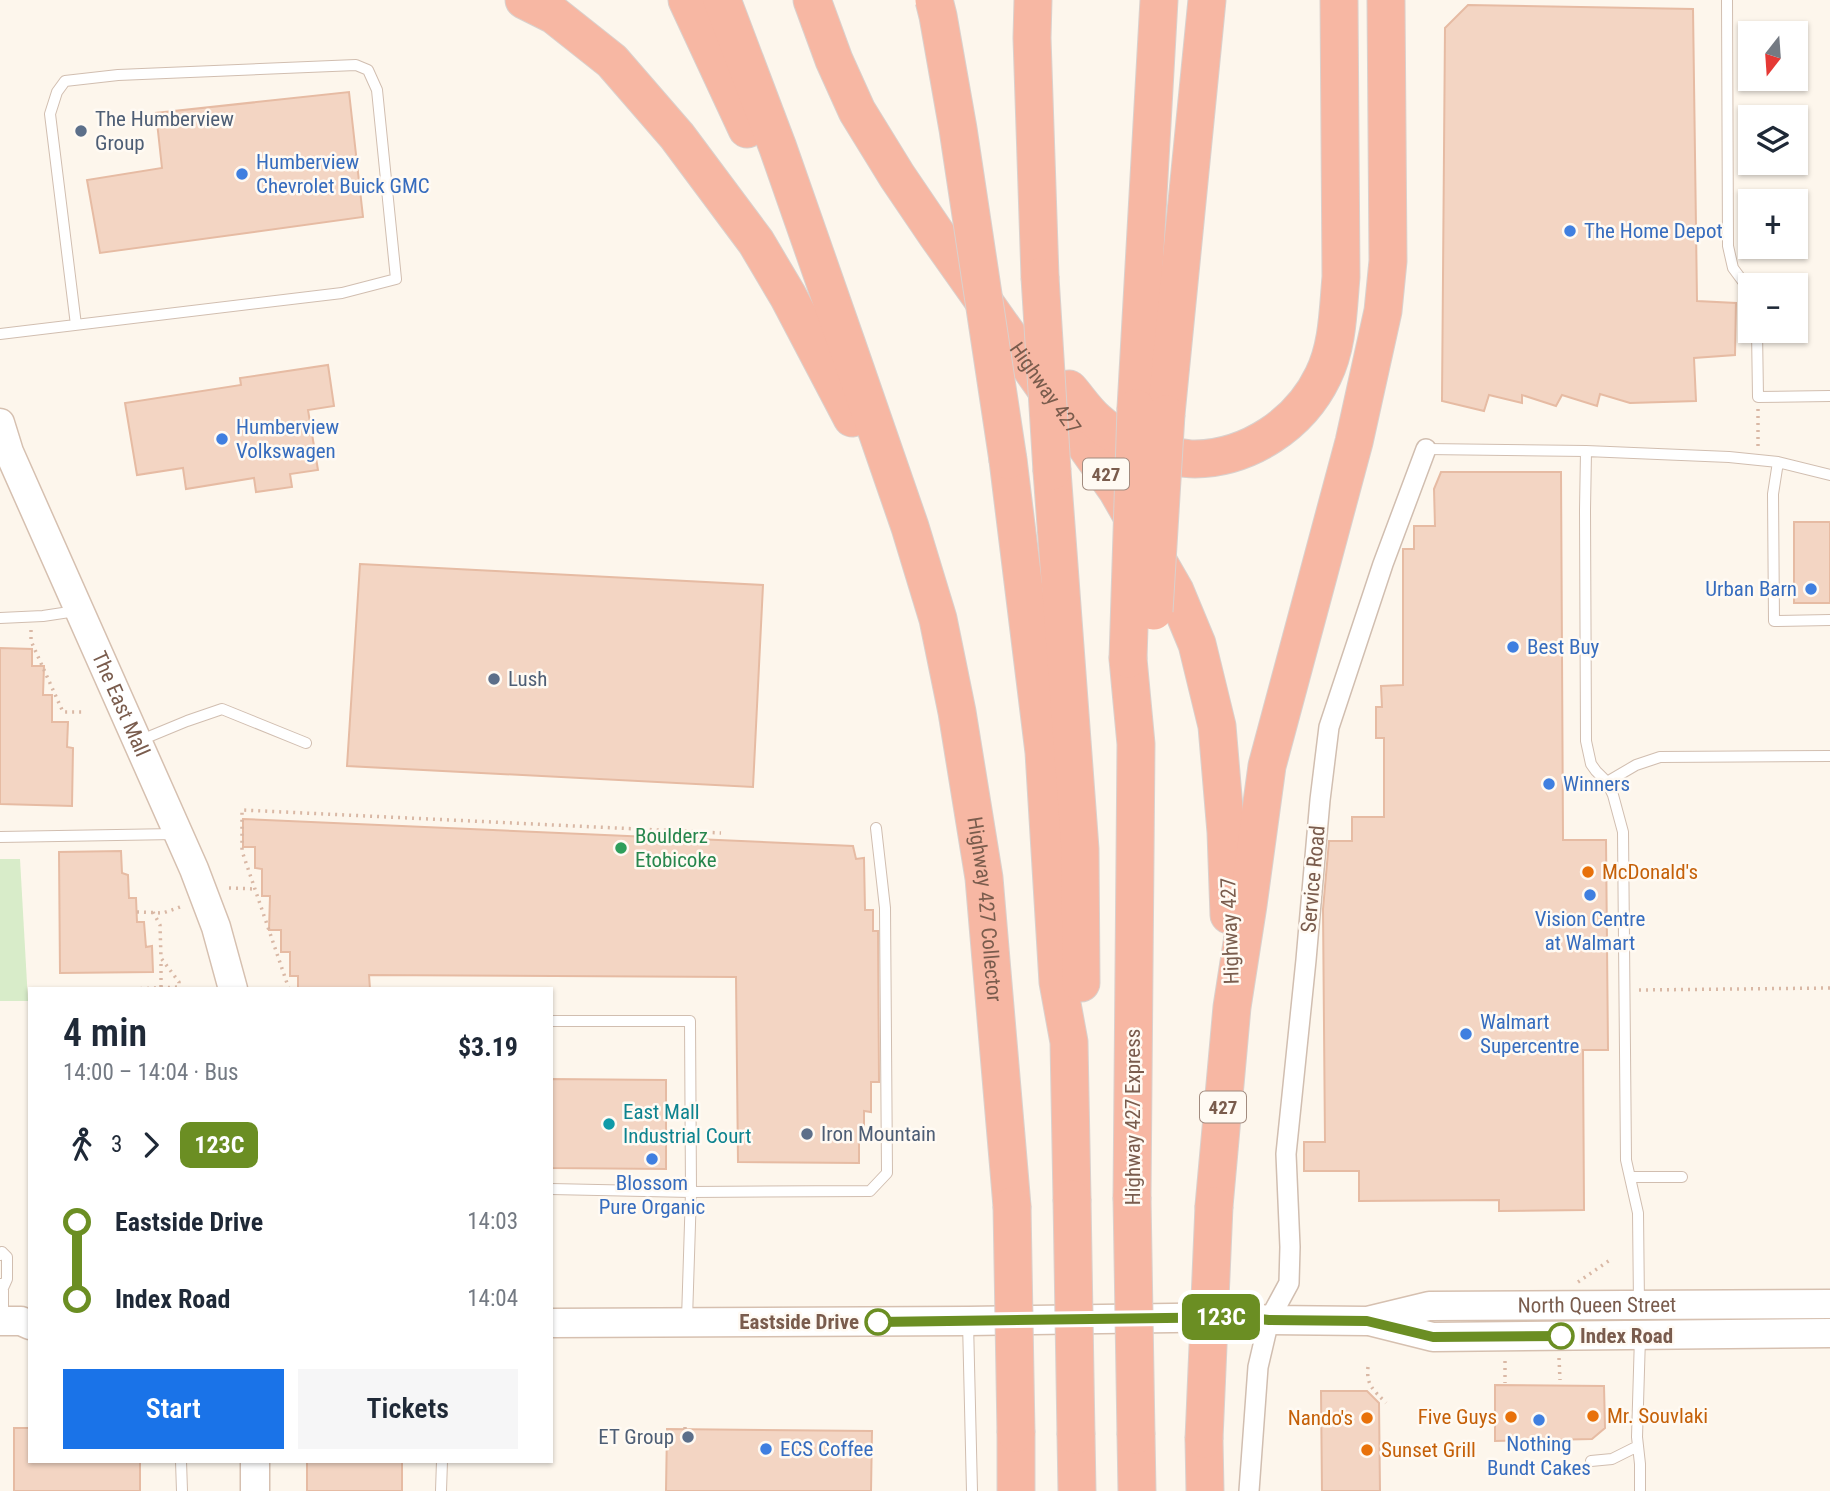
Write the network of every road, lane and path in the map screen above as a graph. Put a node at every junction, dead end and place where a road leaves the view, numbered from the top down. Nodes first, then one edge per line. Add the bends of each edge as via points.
1 (524, 0) edge
2 (687, 0) edge
3 (722, 0) edge
4 (812, 0) edge
5 (934, 0) edge
6 (1032, 0) edge
7 (1159, 0) edge
8 (1207, 0) edge
9 (1339, 0) edge
10 (1387, 0) edge
11 (1727, 0) edge
12 (937, 235) junction
13 (1738, 276) edge
14 (76, 325) junction
15 (0, 334) edge
16 (1757, 343) edge
17 (846, 345) junction
18 (1830, 396) edge
19 (1758, 397) junction
20 (1151, 411) junction
21 (0, 424) edge
22 (1426, 449) joint
23 (1586, 451) junction
24 (1759, 460) junction
25 (1778, 462) junction
26 (1830, 475) edge
27 (910, 527) junction
28 (79, 611) junction
29 (32, 617) junction
30 (0, 618) edge
31 (1830, 620) edge
32 (85, 712) dead end
33 (138, 742) junction
34 (306, 743) dead end
35 (1830, 756) edge
36 (1607, 782) junction
37 (876, 828) dead end
38 (721, 833) dead end
39 (179, 834) junction
40 (0, 837) edge
41 (255, 889) junction
42 (217, 894) junction
43 (137, 912) dead end
44 (153, 912) junction
45 (161, 958) junction
46 (161, 987) edge
47 (179, 987) edge
48 (232, 987) edge
49 (288, 987) edge
50 (1830, 988) edge
51 (1625, 990) junction
52 (1232, 1007) junction
53 (553, 1021) edge
54 (1069, 1042) junction
55 (1630, 1177) junction
56 (1682, 1177) dead end
57 (553, 1189) edge
58 (691, 1192) junction
59 (0, 1255) edge
60 (1610, 1260) dead end
61 (1, 1286) edge
62 (1570, 1287) dead end
63 (1830, 1304) edge
64 (1269, 1320) junction
65 (1639, 1320) junction
66 (17, 1321) edge
67 (968, 1321) junction
68 (553, 1323) edge
69 (687, 1323) junction
70 (1830, 1333) edge
71 (1559, 1358) dead end
72 (1505, 1361) dead end
73 (1368, 1367) dead end
74 (1560, 1380) dead end
75 (1505, 1383) dead end
76 (1386, 1403) dead end
77 (685, 1423) dead end
78 (685, 1429) dead end
79 (1638, 1446) junction
80 (1591, 1461) dead end
81 (181, 1463) edge
82 (255, 1463) edge
83 (442, 1463) edge
84 (182, 1491) edge
85 (255, 1491) edge
86 (442, 1491) edge
87 (972, 1491) edge
88 (1016, 1491) edge
89 (1077, 1491) edge
90 (1137, 1491) edge
91 (1205, 1491) edge
92 (1248, 1491) edge
93 (1640, 1491) edge

1 - 27 highway via 554,15 612,61 677,135 756,242
2 - 17 highway
3 - 17 highway
4 - 12 highway, Highway 427 / 427 via 858,110
5 - 54 highway, bridge via 1008,460 1044,751 1058,982
6 - 54 highway, bridge via 1040,277 1080,849 1081,981
7 - 20 highway
8 - 20 highway
9 - 12 highway via 1338,319 1322,378 1298,414 1270,436 1221,457 1193,459 1121,438 1097,422
10 - 52 highway via 1388,261 1383,311 1354,442 1267,766
11 - 13 lane via 1728,246
12 - 52 highway, Highway 427 / 427 via 1117,490 1175,591 1198,644 1217,726
14 - 14 lane via 50,114 65,81 356,65 368,70 377,90 396,279 342,292
14 - 15 lane
16 - 19 lane
17 - 27 highway, Highway 427 Collector
18 - 19 lane
19 - 24 path
20 - 90 highway, Highway 427 Express, bridge via 1136,744 1132,1197
21 - 28 main road, The East Mall
22 - 23 lane
22 - 64 street, Service Road via 1329,727 1286,1154 1289,1283
23 - 24 lane
23 - 36 lane via 1586,741 1591,764
24 - 25 lane
25 - 26 lane
25 - 31 lane via 1773,494 1774,621
27 - 88 highway, Highway 427 Collector, bridge via 938,619 984,878 1012,1206
28 - 29 lane
28 - 33 main road, The East Mall
29 - 30 lane
29 - 32 path via 31,641 63,712
33 - 34 lane via 222,709
33 - 39 main road, The East Mall
35 - 36 lane via 1660,757
36 - 51 lane via 1623,832
37 - 58 lane via 885,908 887,1173 870,1191
38 - 41 path via 242,810 242,851
39 - 40 lane
39 - 42 main road, The East Mall
41 - 42 path
41 - 49 path
42 - 44 path via 163,913
42 - 48 main road, The East Mall via 216,928
43 - 44 path
44 - 45 path via 160,925
45 - 46 path
45 - 47 path
50 - 51 path
51 - 55 lane via 1626,1160
52 - 91 highway, 427, bridge via 1214,1206
53 - 58 lane via 690,1021
54 - 89 highway, bridge
55 - 56 lane
55 - 65 lane via 1637,1213
57 - 58 lane
58 - 69 lane
59 - 61 lane via 7,1257 7,1279
60 - 62 path
61 - 66 lane
63 - 65 main road, North Queen Street
64 - 65 main road, North Queen Street via 1367,1321 1433,1337
64 - 67 main road, North Queen Street
64 - 92 street via 1258,1367
65 - 70 main road, North Queen Street
65 - 79 lane
67 - 69 main road, North Queen Street
67 - 87 lane
68 - 69 main road, North Queen Street
71 - 74 path
72 - 75 path
73 - 76 path via 1369,1385
77 - 78 path
79 - 80 lane via 1612,1459
79 - 93 lane
81 - 84 lane
82 - 85 main road
83 - 86 lane

